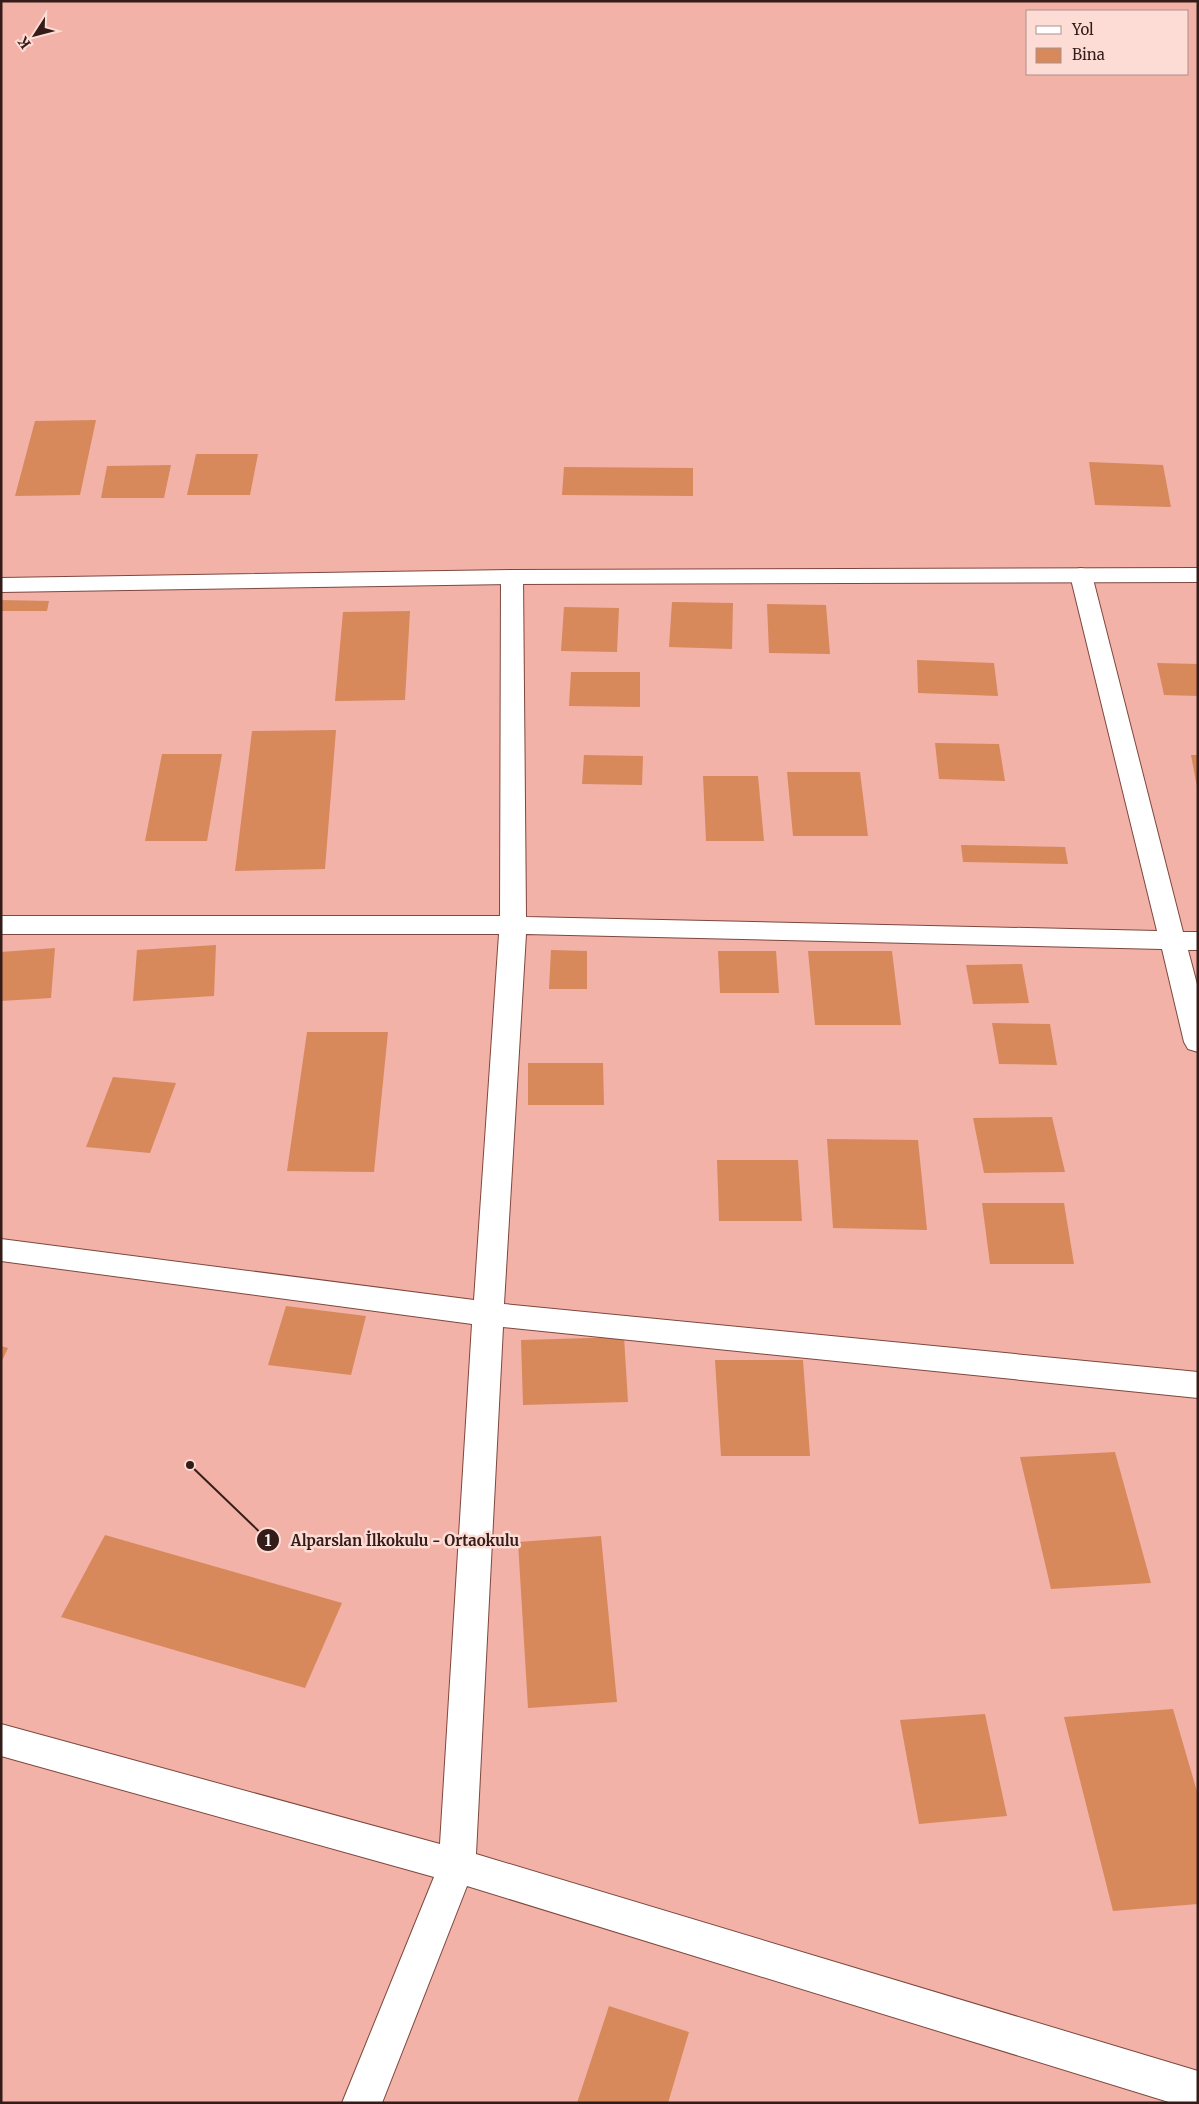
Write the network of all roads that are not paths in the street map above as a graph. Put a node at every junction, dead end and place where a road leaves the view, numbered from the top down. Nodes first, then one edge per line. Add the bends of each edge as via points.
1 (1081, 575) junction
2 (1198, 575) edge
3 (512, 577) junction
4 (1, 585) edge
5 (1, 925) edge
6 (513, 925) junction
7 (1186, 941) edge
8 (1198, 1042) edge
9 (1, 1250) edge
10 (488, 1314) junction
11 (1198, 1385) edge
12 (1, 1740) edge
13 (457, 1866) junction
14 (1198, 2091) edge
15 (362, 2103) edge

1 - 2 street
1 - 3 street
1 - 7 street
3 - 4 street
3 - 6 street
5 - 6 street
6 - 7 street
6 - 10 street
7 - 8 street
9 - 10 street
10 - 11 street
10 - 13 street
12 - 13 street
13 - 14 street
13 - 15 street

